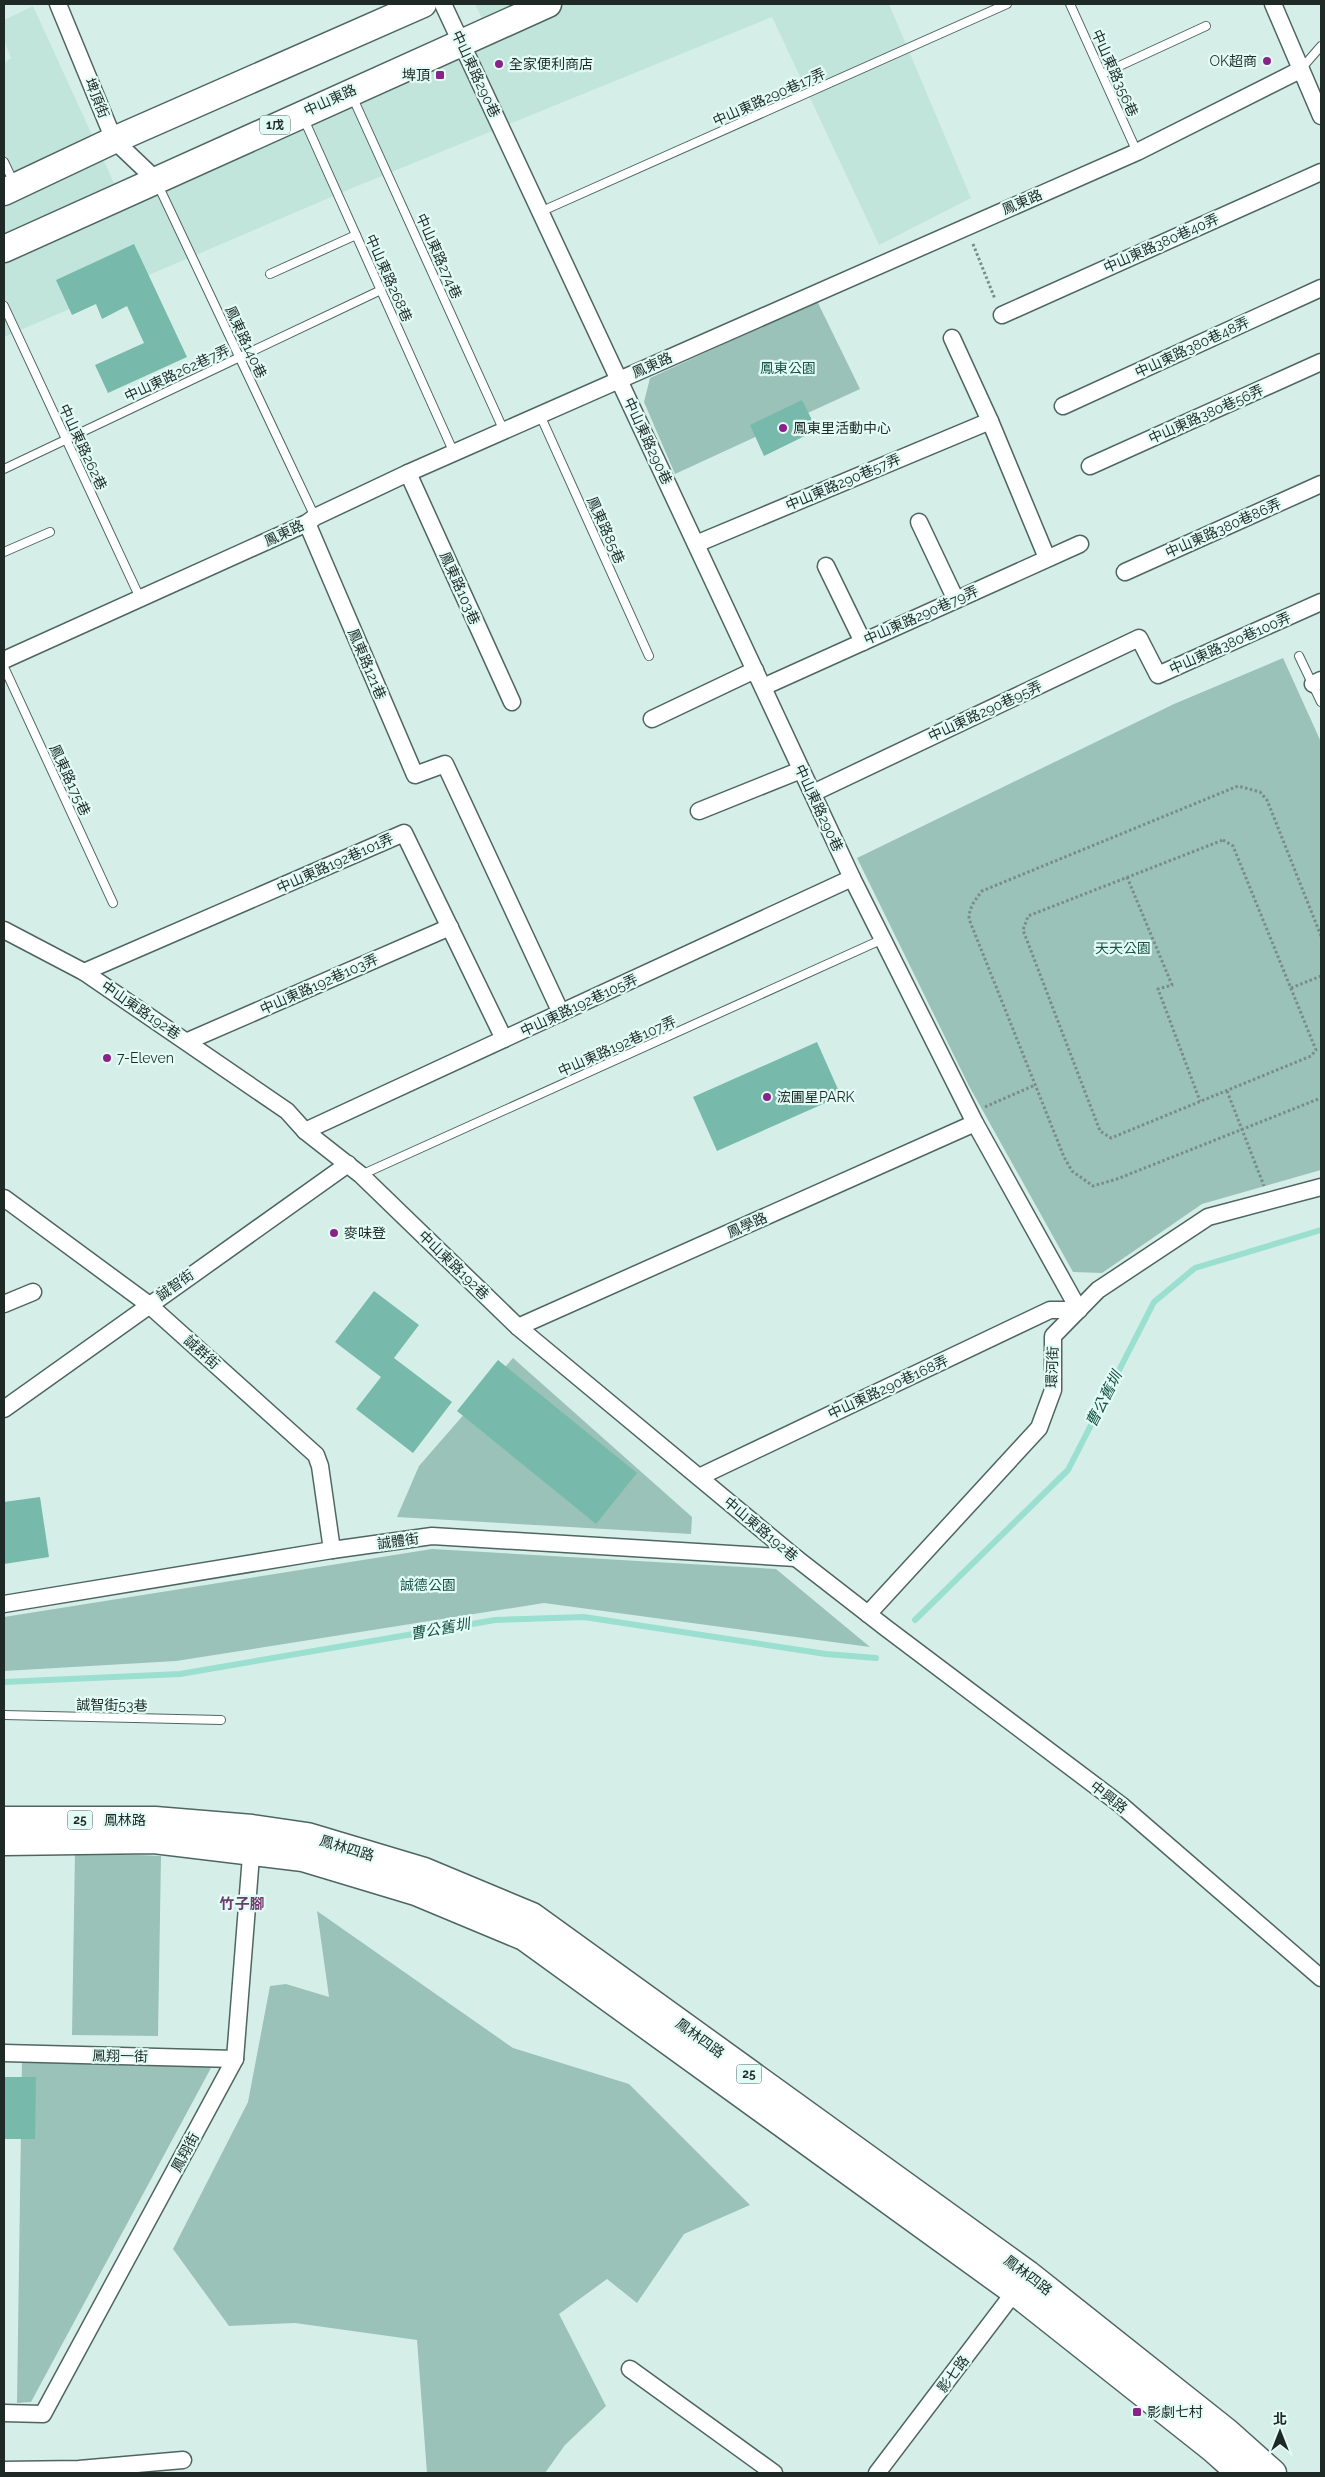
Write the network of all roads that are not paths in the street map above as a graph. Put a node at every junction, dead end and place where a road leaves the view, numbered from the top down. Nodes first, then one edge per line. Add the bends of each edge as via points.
1 (58, 4) edge
2 (423, 4) edge
3 (443, 4) edge
4 (548, 4) edge
5 (1007, 4) edge
6 (1070, 4) edge
7 (1273, 4) edge
8 (1206, 26) dead end
9 (460, 42) junction
10 (1321, 46) edge
11 (1300, 70) junction
12 (1102, 74) junction
13 (350, 92) junction
14 (301, 113) junction
15 (1321, 116) edge
16 (114, 140) junction
17 (1138, 152) junction
18 (4, 162) edge
19 (1321, 172) edge
20 (154, 179) junction
21 (10, 189) edge
22 (540, 212) junction
23 (356, 235) junction
24 (4, 248) edge
25 (270, 274) dead end
26 (1321, 288) edge
27 (380, 290) junction
28 (4, 306) edge
29 (1002, 315) road end
30 (952, 338) dead end
31 (239, 357) junction
32 (1321, 362) edge
33 (619, 380) junction
34 (1063, 406) dead end
35 (540, 416) junction
36 (990, 421) junction
37 (504, 431) junction
38 (66, 440) junction
39 (454, 453) junction
40 (1090, 466) dead end
41 (4, 469) edge
42 (408, 473) junction
43 (1321, 484) edge
44 (311, 520) junction
45 (919, 522) dead end
46 (50, 532) dead end
47 (696, 544) junction
48 (1080, 544) dead end
49 (4, 552) edge
50 (1047, 558) junction
51 (826, 566) dead end
52 (1125, 572) dead end
53 (140, 598) junction
54 (956, 600) junction
55 (1321, 602) edge
56 (863, 642) junction
57 (649, 656) dead end
58 (1299, 656) dead end
59 (1149, 657) joint
60 (4, 660) edge
61 (4, 668) edge
62 (755, 670) junction
63 (1317, 682) edge
64 (763, 687) junction
65 (512, 702) dead end
66 (1321, 702) edge
67 (652, 719) dead end
68 (802, 770) junction
69 (813, 793) junction
70 (699, 811) dead end
71 (852, 878) junction
72 (113, 904) dead end
73 (450, 927) junction
74 (4, 930) edge
75 (883, 939) junction
76 (84, 972) junction
77 (561, 1013) junction
78 (504, 1040) junction
79 (188, 1042) junction
80 (973, 1118) junction
81 (305, 1131) junction
82 (348, 1164) junction
83 (361, 1175) junction
84 (1321, 1187) edge
85 (4, 1198) edge
86 (32, 1292) dead end
87 (4, 1304) edge
88 (148, 1304) junction
89 (1079, 1310) junction
90 (518, 1327) junction
91 (4, 1409) edge
92 (699, 1477) junction
93 (332, 1550) junction
94 (796, 1558) junction
95 (4, 1604) edge
96 (868, 1614) junction
97 (886, 1628) joint
98 (4, 1715) edge
99 (221, 1720) dead end
100 (4, 1820) edge
101 (155, 1830) junction
102 (252, 1839) junction
103 (4, 1842) edge
104 (1321, 1978) edge
105 (4, 2053) edge
106 (235, 2059) junction
107 (1022, 2283) junction
108 (630, 2369) dead end
109 (4, 2413) edge
110 (183, 2460) dead end
111 (4, 2470) edge
112 (774, 2473) edge
113 (878, 2473) edge
114 (1240, 2473) edge
115 (1272, 2473) edge

1 - 16 street, 埤頂街
2 - 16 main road
3 - 9 street, 中山東路290巷
4 - 9 main road, 中山東路 / 1戊
5 - 22 lane, 中山東路290巷17弄
6 - 12 lane, 中山東路356巷
7 - 11 street
8 - 12 lane
9 - 13 main road, 中山東路 / 1戊
9 - 22 street, 中山東路290巷
10 - 11 lane
11 - 15 street
11 - 17 street, 鳳東路
12 - 17 lane, 中山東路356巷
13 - 14 main road, 中山東路 / 1戊
13 - 37 lane, 中山東路274巷
14 - 20 main road, 中山東路 / 1戊
14 - 23 lane, 中山東路268巷
16 - 20 street, 埤頂街
16 - 21 main road
17 - 33 street, 鳳東路
18 - 21 lane
19 - 29 street, 中山東路380巷40弄
20 - 24 main road, 中山東路 / 1戊
20 - 31 lane, 鳳東路140巷
22 - 33 street, 中山東路290巷
23 - 25 lane
23 - 27 lane, 中山東路268巷
26 - 34 street, 中山東路380巷48弄
27 - 31 lane, 中山東路262巷7弄
27 - 39 lane, 中山東路268巷
28 - 38 lane, 中山東路262巷
30 - 36 street
31 - 38 lane, 中山東路262巷7弄
31 - 44 lane, 鳳東路140巷
32 - 40 street, 中山東路380巷56弄
33 - 35 street, 鳳東路
33 - 47 street, 中山東路290巷
35 - 37 street, 鳳東路
35 - 57 lane, 鳳東路85巷
36 - 47 street, 中山東路290巷57弄
36 - 50 street
37 - 39 street, 鳳東路
38 - 41 lane, 中山東路262巷7弄
38 - 53 lane, 中山東路262巷
39 - 42 street, 鳳東路
42 - 44 street, 鳳東路
42 - 65 street, 鳳東路103巷
43 - 52 street, 中山東路380巷86弄
44 - 53 street, 鳳東路
44 - 77 street, 鳳東路121巷 via 415,775 445,764
45 - 54 street
46 - 49 lane
47 - 62 street, 中山東路290巷
48 - 50 street, 中山東路290巷79弄
50 - 54 street, 中山東路290巷79弄
51 - 56 street
53 - 60 street, 鳳東路
54 - 56 street, 中山東路290巷79弄
55 - 59 street, 中山東路380巷100弄 via 1158,675
56 - 64 street, 中山東路290巷79弄
58 - 63 lane
59 - 69 street, 中山東路290巷95弄 via 1139,638
61 - 72 lane, 鳳東路175巷
62 - 64 street, 中山東路290巷
62 - 67 street
63 - 66 lane
64 - 68 street, 中山東路290巷
68 - 69 street, 中山東路290巷
68 - 70 street
69 - 71 street, 中山東路290巷
71 - 75 street, 中山東路290巷
71 - 77 street, 中山東路192巷105弄
73 - 76 street, 中山東路192巷101弄 via 404,833
73 - 78 street, 中山東路192巷101弄
73 - 79 street, 中山東路192巷103弄
74 - 76 street, 中山東路192巷
75 - 80 street, 中山東路290巷
75 - 83 lane, 中山東路192巷107弄
76 - 79 street, 中山東路192巷
77 - 78 street, 中山東路192巷105弄
78 - 81 street, 中山東路192巷105弄
79 - 81 street, 中山東路192巷 via 287,1111
80 - 89 street, 中山東路290巷
80 - 90 street, 鳳學路
81 - 82 street, 中山東路192巷
82 - 83 street, 中山東路192巷
82 - 88 street, 誠智街
83 - 90 street, 中山東路192巷
84 - 89 street, 環河街 via 1208,1218 1098,1290
85 - 88 street, 誠群街
86 - 87 street
88 - 91 street, 誠智街
88 - 93 street, 誠群街 via 316,1455
89 - 92 street, 中山東路290巷168弄 via 1050,1310
89 - 96 street, 環河街 via 1052,1336 1052,1390 1039,1428
90 - 92 street, 中山東路192巷
92 - 94 street, 中山東路192巷
93 - 94 street, 誠體街 via 432,1536
93 - 95 street, 誠體街
94 - 96 street, 中山東路192巷
96 - 97 street, 中山東路192巷
97 - 104 street, 中興路 via 1121,1805
98 - 99 lane, 誠智街53巷
100 - 101 main road, 鳳林路 / 25
101 - 102 main road, 鳳林四路 / 25
101 - 103 main road, 鳳林路 / 25
102 - 106 street, 鳳翔街
102 - 107 main road, 鳳林四路 / 25 via 416,1892 524,1937
105 - 106 street, 鳳翔一街
106 - 109 street, 鳳翔街 via 43,2414
107 - 113 street, 影七路
107 - 114 main road, 鳳林四路 / 25
107 - 115 main road, 鳳林四路 / 25 via 1227,2432
108 - 112 street
110 - 111 street via 79,2469

